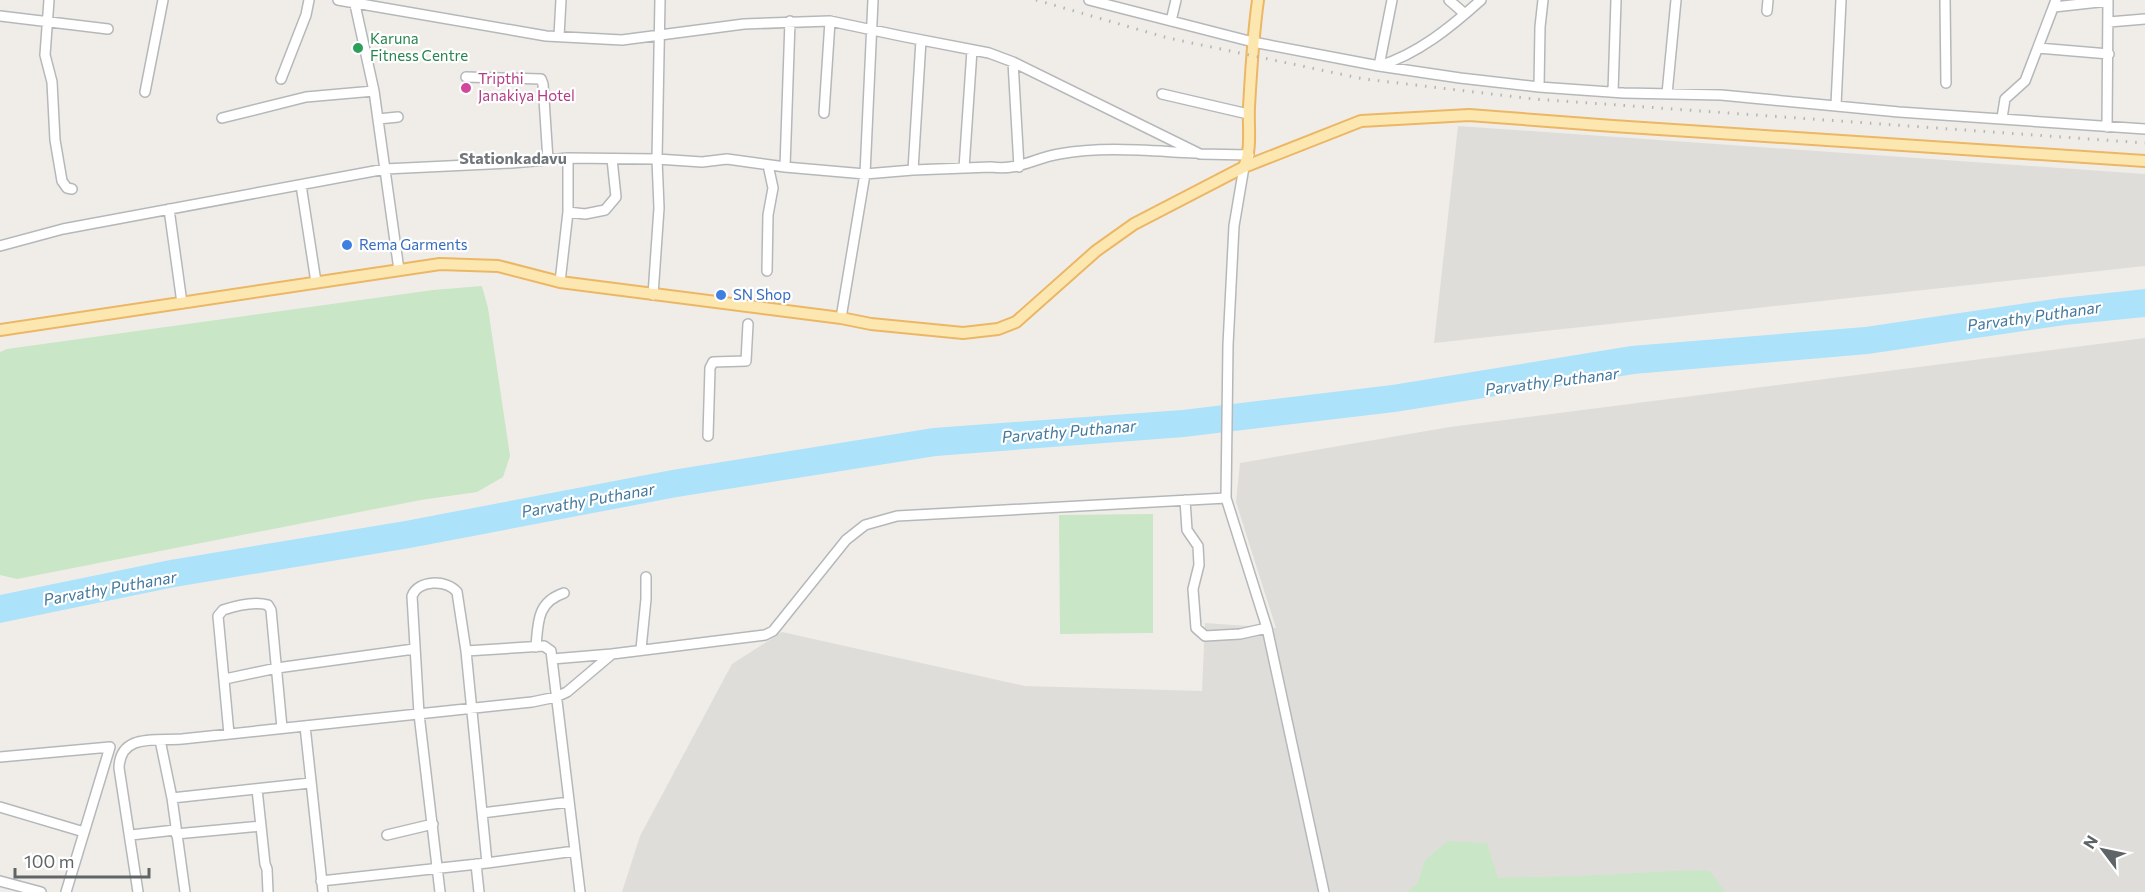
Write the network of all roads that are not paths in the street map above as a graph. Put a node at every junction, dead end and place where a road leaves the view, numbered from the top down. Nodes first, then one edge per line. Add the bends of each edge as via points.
1 (49, 0) edge
2 (163, 0) edge
3 (309, 0) edge
4 (338, 0) edge
5 (561, 0) edge
6 (660, 0) edge
7 (873, 0) edge
8 (1089, 0) edge
9 (1176, 0) edge
10 (1258, 0) edge
11 (1392, 0) edge
12 (1449, 0) edge
13 (1481, 0) edge
14 (1544, 0) edge
15 (1616, 0) edge
16 (1676, 0) edge
17 (1768, 0) edge
18 (1841, 0) edge
19 (1945, 0) edge
20 (2108, 0) edge
21 (354, 2) edge
22 (2055, 4) edge
23 (1767, 11) dead end
24 (1465, 14) junction
25 (0, 16) edge
26 (2145, 19) edge
27 (47, 21) junction
28 (790, 21) junction
29 (830, 21) junction
30 (1171, 21) junction
31 (2109, 22) junction
32 (108, 29) dead end
33 (871, 30) junction
34 (658, 35) junction
35 (559, 36) junction
36 (921, 40) junction
37 (1253, 42) junction
38 (2038, 48) junction
39 (972, 50) junction
40 (2109, 54) junction
41 (1013, 62) junction
42 (1379, 66) junction
43 (466, 77) dead end
44 (280, 79) dead end
45 (1946, 83) dead end
46 (1539, 87) junction
47 (374, 91) junction
48 (146, 92) dead end
49 (1613, 92) junction
50 (1162, 94) dead end
51 (1667, 94) junction
52 (1836, 105) junction
53 (824, 113) dead end
54 (1248, 114) junction
55 (398, 117) dead end
56 (222, 118) dead end
57 (2002, 118) junction
58 (378, 119) junction
59 (2108, 127) junction
60 (2145, 129) edge
61 (1200, 154) junction
62 (1249, 155) junction
63 (568, 158) junction
64 (612, 159) junction
65 (657, 159) junction
66 (548, 160) junction
67 (2145, 161) edge
68 (768, 165) junction
69 (785, 167) junction
70 (1019, 167) junction
71 (1244, 167) junction
72 (964, 168) junction
73 (385, 169) junction
74 (913, 170) junction
75 (865, 174) junction
76 (301, 185) junction
77 (72, 189) dead end
78 (169, 209) junction
79 (568, 212) junction
80 (0, 246) edge
81 (399, 270) junction
82 (767, 271) dead end
83 (316, 282) junction
84 (560, 282) junction
85 (653, 295) junction
86 (182, 303) junction
87 (841, 318) junction
88 (748, 324) dead end
89 (0, 330) edge
90 (708, 436) dead end
91 (1226, 498) junction
92 (1185, 500) junction
93 (646, 577) dead end
94 (564, 593) dead end
95 (1267, 628) junction
96 (536, 647) junction
97 (414, 649) junction
98 (641, 649) junction
99 (466, 651) junction
100 (612, 654) junction
101 (552, 659) junction
102 (278, 668) junction
103 (225, 678) junction
104 (556, 697) junction
105 (472, 708) junction
106 (419, 714) junction
107 (305, 726) junction
108 (282, 728) junction
109 (230, 734) junction
110 (160, 740) junction
111 (0, 757) edge
112 (310, 783) junction
113 (257, 789) junction
114 (172, 798) junction
115 (569, 802) junction
116 (0, 807) edge
117 (482, 813) junction
118 (433, 824) junction
119 (261, 826) junction
120 (84, 832) junction
121 (176, 832) junction
122 (131, 835) junction
123 (387, 835) dead end
124 (575, 851) junction
125 (487, 863) junction
126 (476, 864) junction
127 (438, 867) junction
128 (0, 881) edge
129 (321, 881) junction
130 (41, 892) edge
131 (66, 892) edge
132 (138, 892) edge
133 (185, 892) edge
134 (268, 892) edge
135 (322, 892) edge
136 (440, 892) edge
137 (479, 892) edge
138 (580, 892) edge
139 (1324, 892) edge

1 - 27 street
2 - 48 street
3 - 44 street
4 - 21 street
5 - 35 street
6 - 34 street
7 - 33 street
8 - 30 street
9 - 30 street
10 - 37 main road
11 - 42 street
12 - 24 street
13 - 24 street
14 - 46 street
15 - 49 street
16 - 51 street
17 - 23 street
18 - 52 street
19 - 45 street
20 - 22 street
20 - 31 street
21 - 35 street
21 - 47 street
22 - 38 street
24 - 42 street via 1418,48
25 - 27 street
26 - 31 street
27 - 32 street
27 - 77 street via 45,56 52,82 55,140 62,181
28 - 29 street
28 - 34 street
28 - 69 street
29 - 33 street
29 - 53 street
30 - 37 street
31 - 40 street
33 - 36 street
33 - 75 street
34 - 35 street via 622,39
34 - 65 street
36 - 39 street
36 - 74 street
37 - 42 street
37 - 54 main road
38 - 40 street
38 - 57 street via 2022,86 2005,99
39 - 41 street
39 - 72 street
40 - 59 street
41 - 61 street
41 - 70 street
42 - 46 street
43 - 66 street via 541,80
46 - 49 street
47 - 56 street via 306,97
47 - 58 street
49 - 51 street
50 - 54 street
51 - 52 street
52 - 57 street
54 - 62 main road
55 - 58 street
57 - 59 street
58 - 73 street
59 - 60 street
61 - 62 street
61 - 70 street via 1127,149 1058,154
62 - 71 main road
63 - 64 street
63 - 66 street
63 - 79 street
64 - 65 street
64 - 79 street via 616,197 605,210
65 - 68 street via 727,159
65 - 85 street via 659,208
66 - 73 street
67 - 71 main road via 1469,115 1361,121
68 - 69 street
68 - 82 street via 773,188 768,215
69 - 75 street
70 - 72 street
71 - 87 main road via 1134,224 1096,251 1016,322 998,329 963,333
71 - 91 street via 1234,226
72 - 74 street
73 - 76 street
73 - 81 street
74 - 75 street
75 - 87 street
76 - 78 street
76 - 83 street
78 - 80 street via 63,229
78 - 86 street
79 - 84 street
81 - 83 main road
81 - 84 main road via 440,264 498,266
83 - 86 main road
84 - 85 main road
85 - 87 main road
86 - 89 main road
88 - 90 street via 746,361 713,362 710,368
91 - 92 street
91 - 95 street
92 - 95 street via 1187,530 1198,546 1199,565 1193,590 1196,628 1205,636
92 - 98 street via 886,519 865,525 846,540 773,631
93 - 98 street
94 - 96 street via 554,596 539,615
95 - 139 street
96 - 99 street
96 - 101 street via 548,648
97 - 99 street via 413,592 426,584 442,584 457,592
97 - 102 street
97 - 106 street
98 - 100 street
99 - 105 street
100 - 101 street
100 - 104 street
101 - 104 street
102 - 103 street
102 - 103 street via 268,605 228,608 219,616
102 - 108 street
103 - 109 street
104 - 105 street
104 - 115 street
105 - 106 street
105 - 117 street
106 - 107 street
106 - 118 street
107 - 108 street
107 - 112 street
108 - 109 street
109 - 110 street
110 - 114 street
110 - 122 street via 138,741 124,746 122,752 119,768
111 - 120 street via 110,747
112 - 113 street
112 - 129 street
113 - 114 street
113 - 119 street
114 - 121 street
115 - 117 street
115 - 124 street
116 - 120 street
117 - 125 street
118 - 123 street
118 - 127 street
119 - 121 street
119 - 134 street
120 - 131 street
121 - 122 street
121 - 133 street
122 - 132 street
124 - 125 street
124 - 138 street
125 - 126 street
126 - 127 street
126 - 137 street
127 - 129 street
127 - 136 street
128 - 130 street
129 - 135 street

